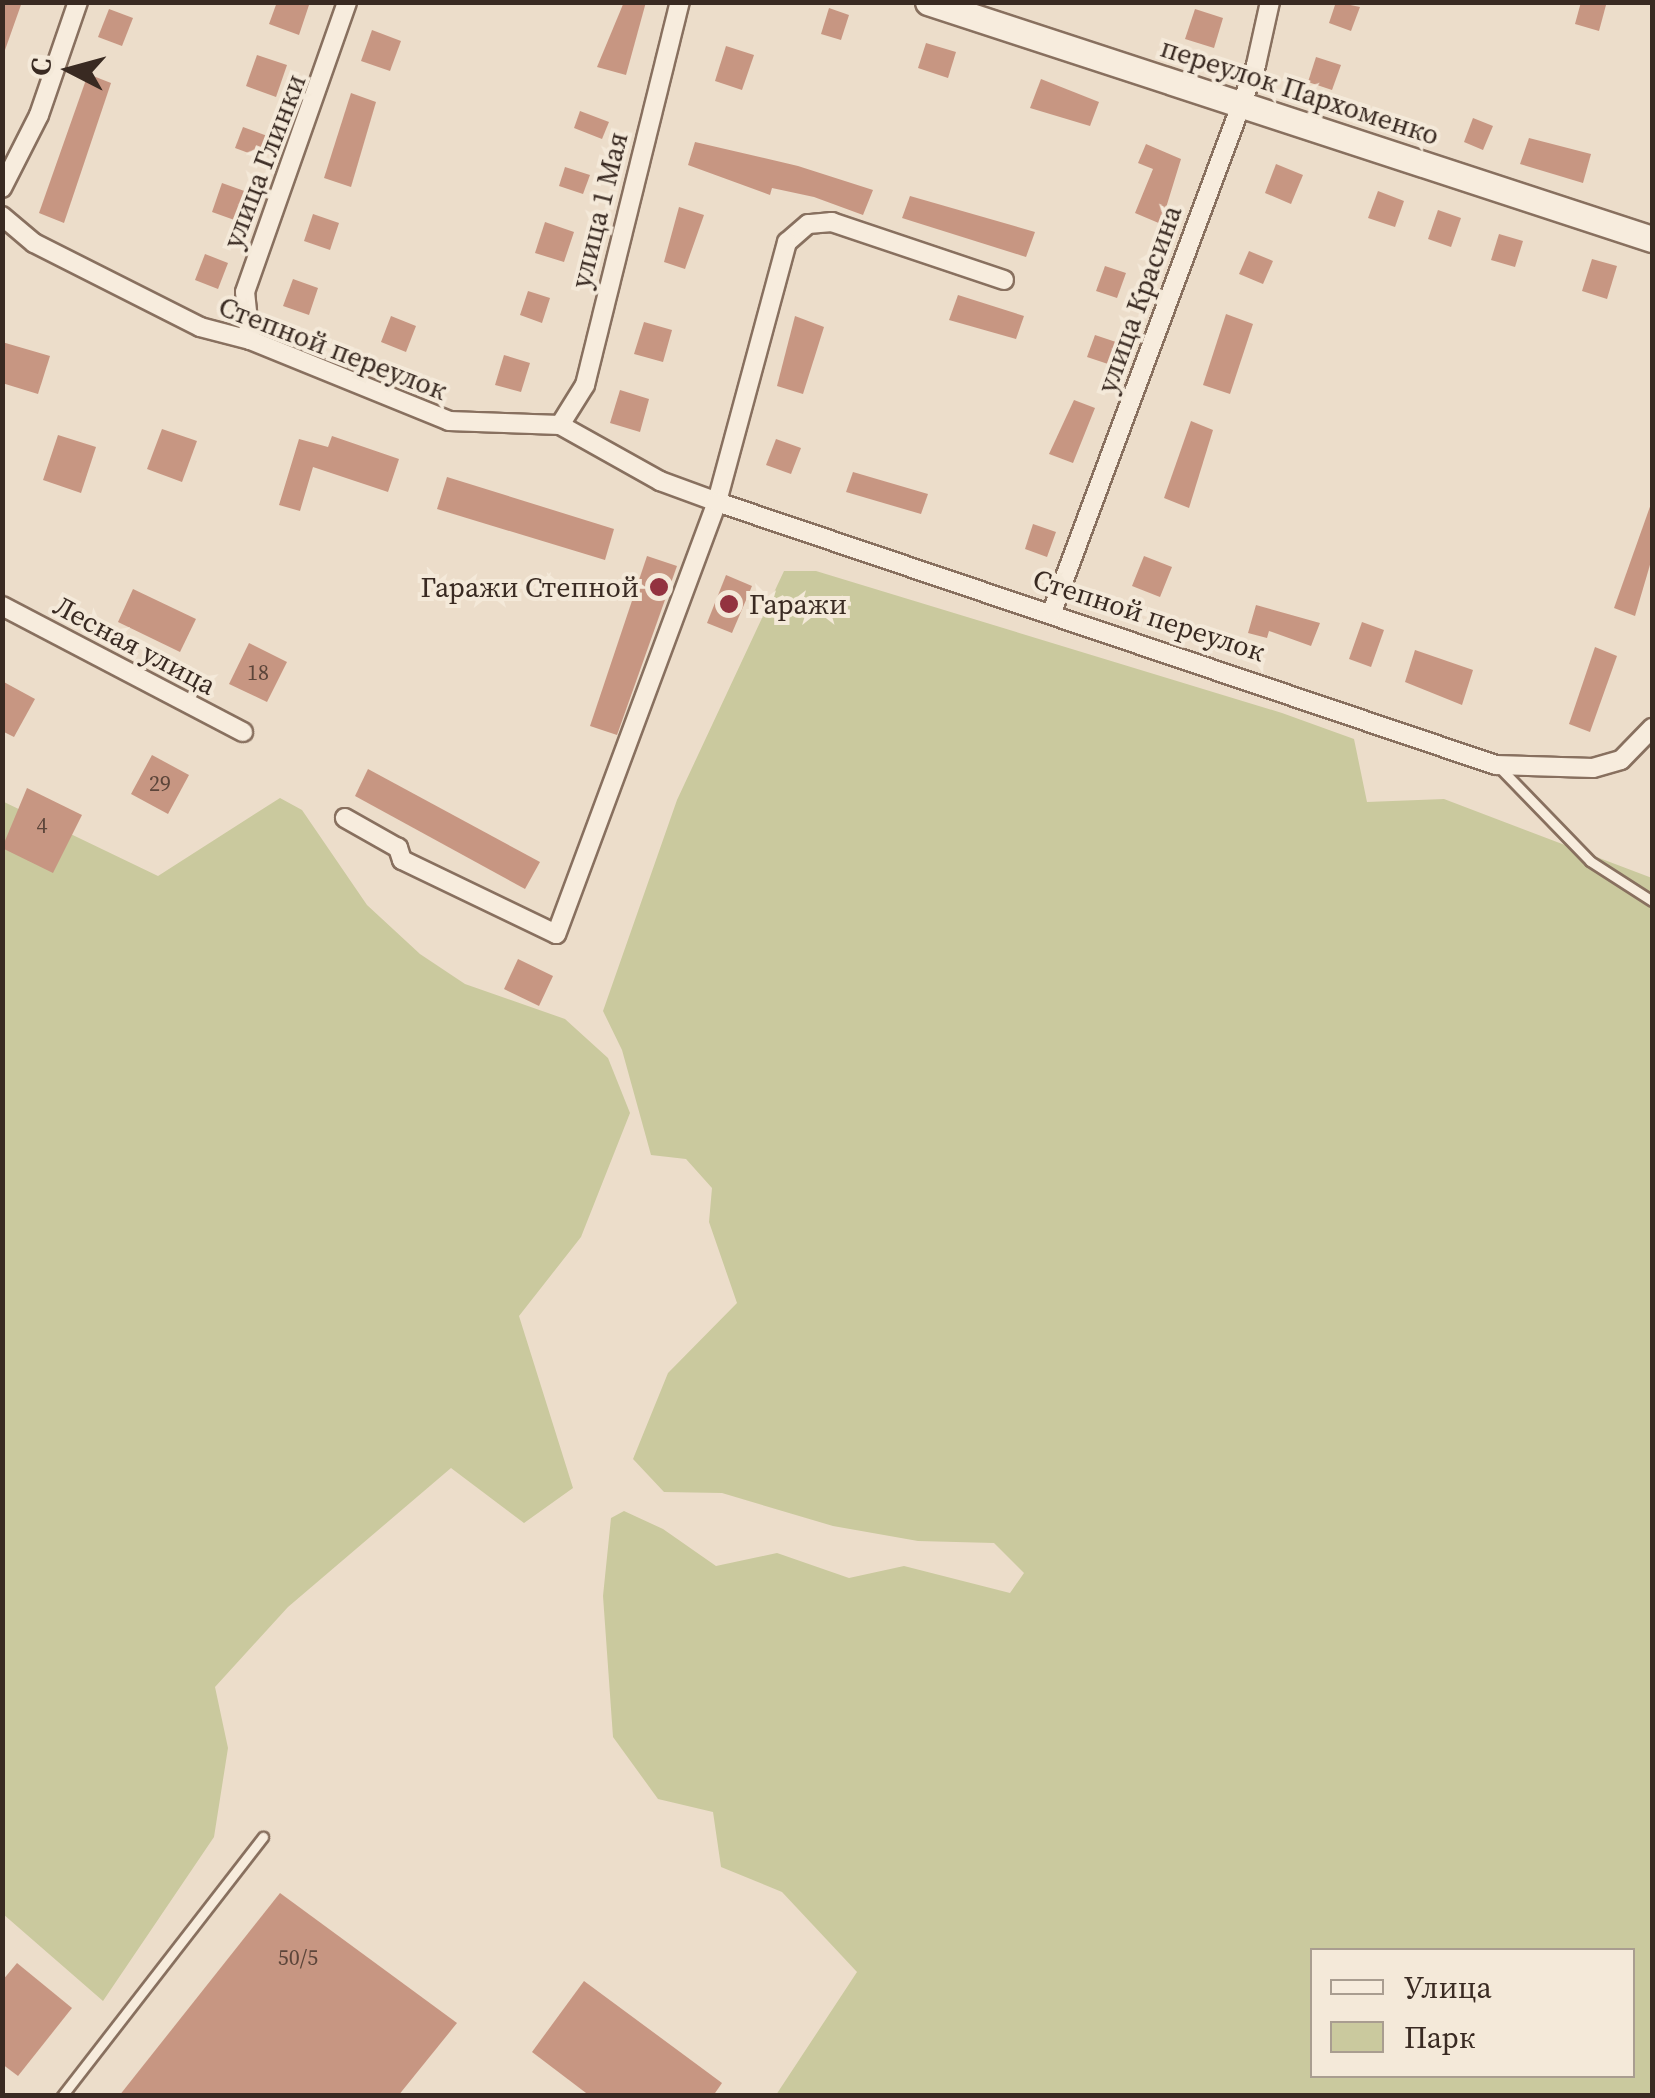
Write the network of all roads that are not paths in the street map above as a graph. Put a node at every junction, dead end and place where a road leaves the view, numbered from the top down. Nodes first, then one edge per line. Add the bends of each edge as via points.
1 (78, 2) edge
2 (347, 2) edge
3 (680, 2) edge
4 (928, 2) edge
5 (1270, 2) edge
6 (982, 10) edge
7 (1242, 102) junction
8 (2, 188) edge
9 (2, 216) edge
10 (1652, 239) edge
11 (1004, 280) dead end
12 (250, 340) junction
13 (560, 425) junction
14 (717, 502) junction
15 (2, 606) edge
16 (1052, 612) junction
17 (1652, 728) edge
18 (243, 732) dead end
19 (1496, 766) junction
20 (345, 818) dead end
21 (1652, 901) edge
22 (262, 1837) dead end
23 (62, 2096) edge

1 - 8 street via 40,114
2 - 12 street, улица Глинки via 245,292
3 - 13 street, улица 1 Мая via 585,385
4 - 6 street, переулок Пархоменко
5 - 7 street, улица Красина
6 - 7 street, переулок Пархоменко
7 - 10 street, переулок Пархоменко
7 - 16 street, улица Красина
9 - 12 street, Степной переулок via 34,243 200,328
11 - 14 street via 832,222 808,224 787,242
12 - 13 street, Степной переулок via 449,421
13 - 14 street, Степной переулок via 660,481
14 - 16 street, Степной переулок
14 - 20 street via 556,934 402,860 398,848
15 - 18 street, Лесная улица
16 - 19 street, Степной переулок
17 - 19 street, Степной переулок via 1621,760 1564,772
19 - 21 lane via 1590,861
22 - 23 lane

